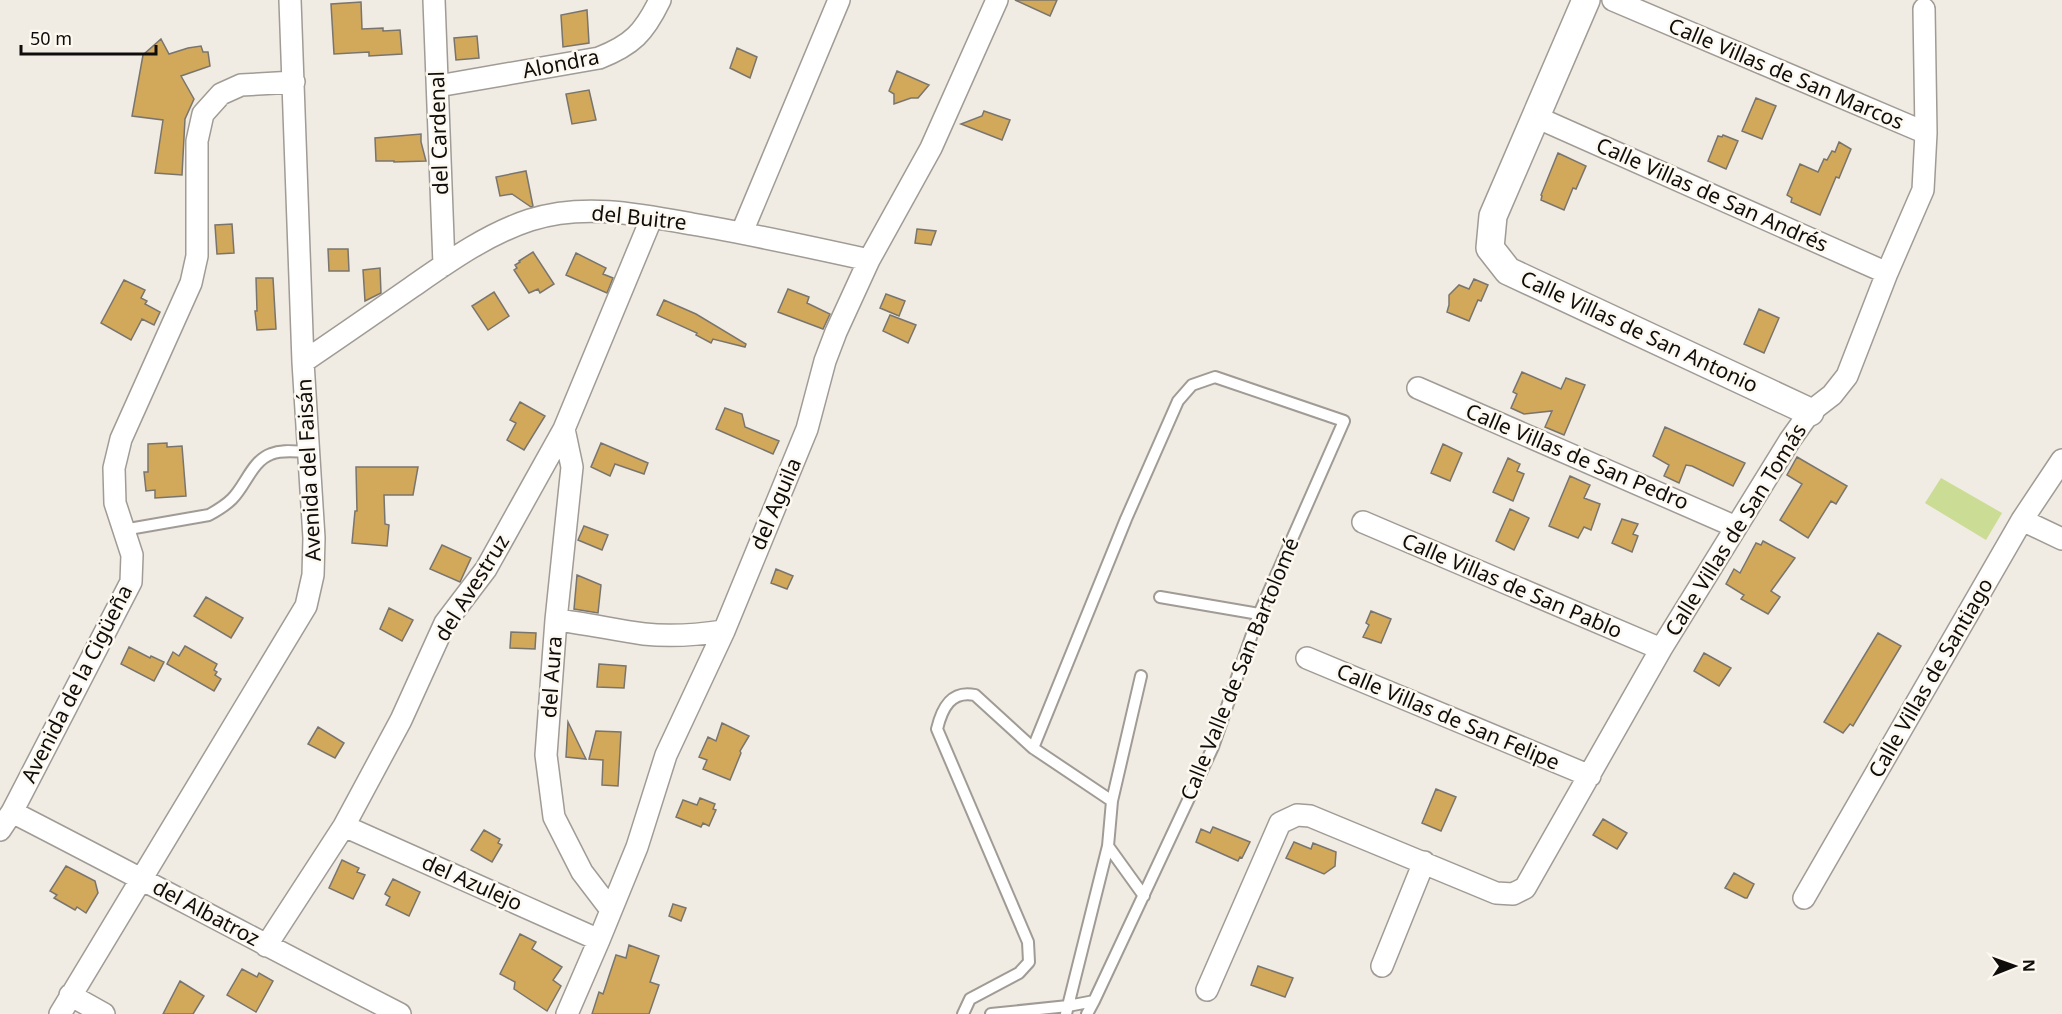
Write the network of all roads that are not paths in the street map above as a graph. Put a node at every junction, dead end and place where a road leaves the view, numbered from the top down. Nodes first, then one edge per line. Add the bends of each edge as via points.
1 (290, 0) edge
2 (434, 0) edge
3 (660, 0) edge
4 (839, 0) edge
5 (997, 0) edge
6 (1586, 0) edge
7 (1614, 0) edge
8 (1924, 9) dead end
9 (294, 82) junction
10 (438, 86) junction
11 (1536, 117) junction
12 (1926, 133) junction
13 (652, 217) junction
14 (742, 232) junction
15 (869, 260) junction
16 (444, 265) junction
17 (1887, 273) junction
18 (303, 362) junction
19 (1418, 388) dead end
20 (1810, 412) junction
21 (564, 429) junction
22 (309, 452) junction
23 (2062, 460) edge
24 (2022, 520) junction
25 (1363, 522) dead end
26 (1736, 527) junction
27 (123, 530) junction
28 (2062, 539) edge
29 (1160, 597) dead end
30 (1259, 614) junction
31 (556, 620) junction
32 (724, 631) junction
33 (1661, 649) junction
34 (1307, 658) dead end
35 (1141, 676) dead end
36 (1033, 748) junction
37 (1590, 776) junction
38 (1112, 801) junction
39 (12, 812) junction
40 (344, 826) junction
41 (0, 830) edge
42 (1108, 846) junction
43 (1424, 862) junction
44 (141, 878) junction
45 (1144, 896) junction
46 (1804, 898) dead end
47 (611, 910) junction
48 (599, 940) junction
49 (266, 946) junction
50 (1382, 966) dead end
51 (1207, 990) dead end
52 (70, 995) junction
53 (1094, 1001) junction
54 (1067, 1010) edge
55 (60, 1014) edge
56 (104, 1014) edge
57 (400, 1014) edge
58 (567, 1014) edge
59 (963, 1014) edge
60 (991, 1014) edge
61 (1087, 1014) edge

1 - 9 street, Avenida del Faisán
2 - 10 street, del Cardenal
3 - 10 street, Alondra via 635,39 599,58
4 - 14 street
5 - 15 street, del Aguila via 931,148
6 - 11 street, Calle Villas de San Antonio
7 - 12 street, Calle Villas de San Marcos
8 - 12 street, Calle Villas de San Tomás
9 - 18 street, Avenida del Faisán
9 - 27 street, Avenida de la Cigüeña via 241,85 221,94 203,114 197,141 197,256 191,283 121,439 114,468 115,503
10 - 16 street, del Cardenal
11 - 17 street, Calle Villas de San Andrés
11 - 20 street, Calle Villas de San Antonio via 1493,216 1490,248 1508,271
12 - 17 street, Calle Villas de San Tomás via 1923,190
13 - 14 street, del Buitre
13 - 16 street, del Buitre via 608,211 565,212 530,220
13 - 21 street, del Avestruz
14 - 15 street, del Buitre
15 - 32 street, del Aguila via 825,361 807,429
16 - 18 street, del Buitre
17 - 20 street, Calle Villas de San Tomás via 1847,375
18 - 22 street, Avenida del Faisán
19 - 26 street, Calle Villas de San Pedro
20 - 26 street, Calle Villas de San Tomás
21 - 31 street, del Aura via 572,467
21 - 40 street, del Avestruz via 486,569 445,623 401,720
22 - 27 lane via 270,454 257,464 233,498 209,515
22 - 44 street, Avenida del Faisán via 314,538 313,575 306,606
23 - 24 street, Calle Villas de Santiago
24 - 28 street
24 - 46 street, Calle Villas de Santiago
25 - 33 street, Calle Villas de San Pablo
26 - 33 street, Calle Villas de San Tomás
27 - 39 street, Avenida de la Cigüeña via 132,555 131,582
29 - 30 lane
30 - 36 lane, Calle Valle de San Bartolomé via 1344,421 1215,377 1192,385 1178,401
30 - 45 lane, Calle Valle de San Bartolomé via 1213,747
31 - 32 street via 674,636
31 - 47 street, del Aura via 546,755 554,817 582,872
32 - 47 street, del Aguila via 666,755 637,847
33 - 37 street, Calle Villas de San Tomás
34 - 37 street, Calle Villas de San Felipe
35 - 38 lane
36 - 38 lane
36 - 59 lane via 975,695 955,696 941,712 937,729 1028,942 1029,962 1019,973 970,999
37 - 43 street, Calle Villas de San Tomás via 1525,888 1513,894 1496,893
38 - 42 lane
39 - 41 street, Avenida de la Cigüeña
39 - 44 street, del Albatroz
40 - 48 street, del Azulejo
40 - 49 street, del Avestruz
42 - 45 lane
42 - 54 lane
43 - 50 street
43 - 51 street via 1310,816 1297,815 1280,823
44 - 49 street, del Albatroz
44 - 52 street, Avenida del Faisán
45 - 53 lane, Calle Valle de San Bartolomé
47 - 48 street, del Aguila
48 - 58 street, del Aguila
49 - 57 street, del Albatroz
52 - 55 street, Avenida del Faisán
52 - 56 street
53 - 54 lane
53 - 61 lane, Calle Valle de San Bartolomé
54 - 60 lane

